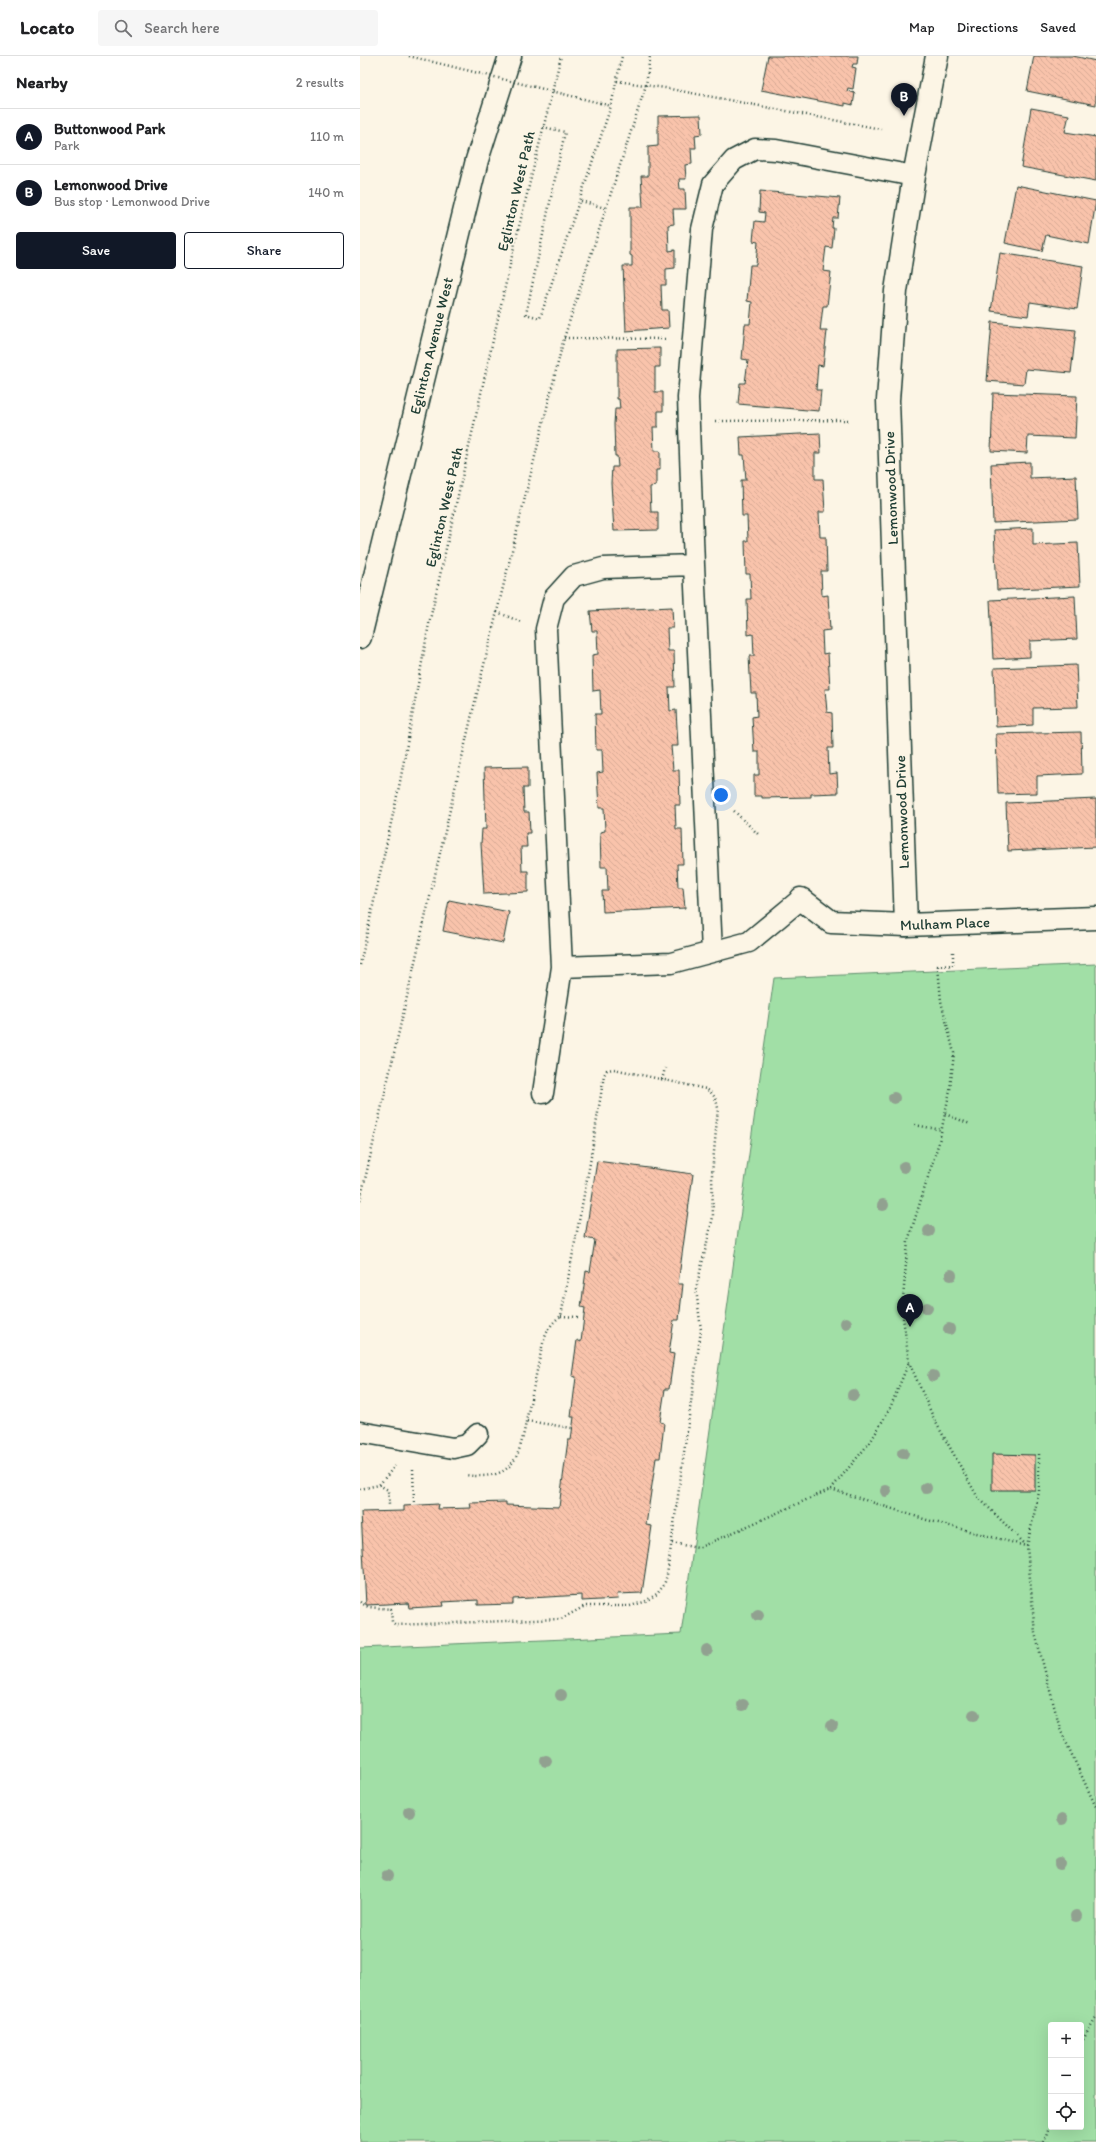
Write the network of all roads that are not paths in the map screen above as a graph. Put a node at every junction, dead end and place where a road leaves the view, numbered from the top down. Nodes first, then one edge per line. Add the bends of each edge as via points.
1 (510, 56) edge
2 (938, 56) edge
3 (914, 176) junction
4 (694, 565) junction
5 (360, 637) edge
6 (802, 899) joint
7 (1096, 918) edge
8 (906, 925) junction
9 (712, 952) junction
10 (562, 967) junction
11 (543, 1093) dead end
12 (360, 1432) edge
13 (478, 1434) dead end

1 - 5 street, Eglinton Avenue West via 477,160
2 - 3 street, Lemonwood Drive
3 - 4 lane via 776,150 755,149 734,160 713,184 702,229 688,398
3 - 8 street, Lemonwood Drive via 896,291 888,400
4 - 9 lane
4 - 10 lane via 602,568 574,576 554,598 546,629
6 - 8 street, Mulham Place via 831,922
6 - 9 lane via 748,942
7 - 8 street, Mulham Place
9 - 10 lane via 671,963
10 - 11 lane
12 - 13 lane via 453,1448 467,1445

